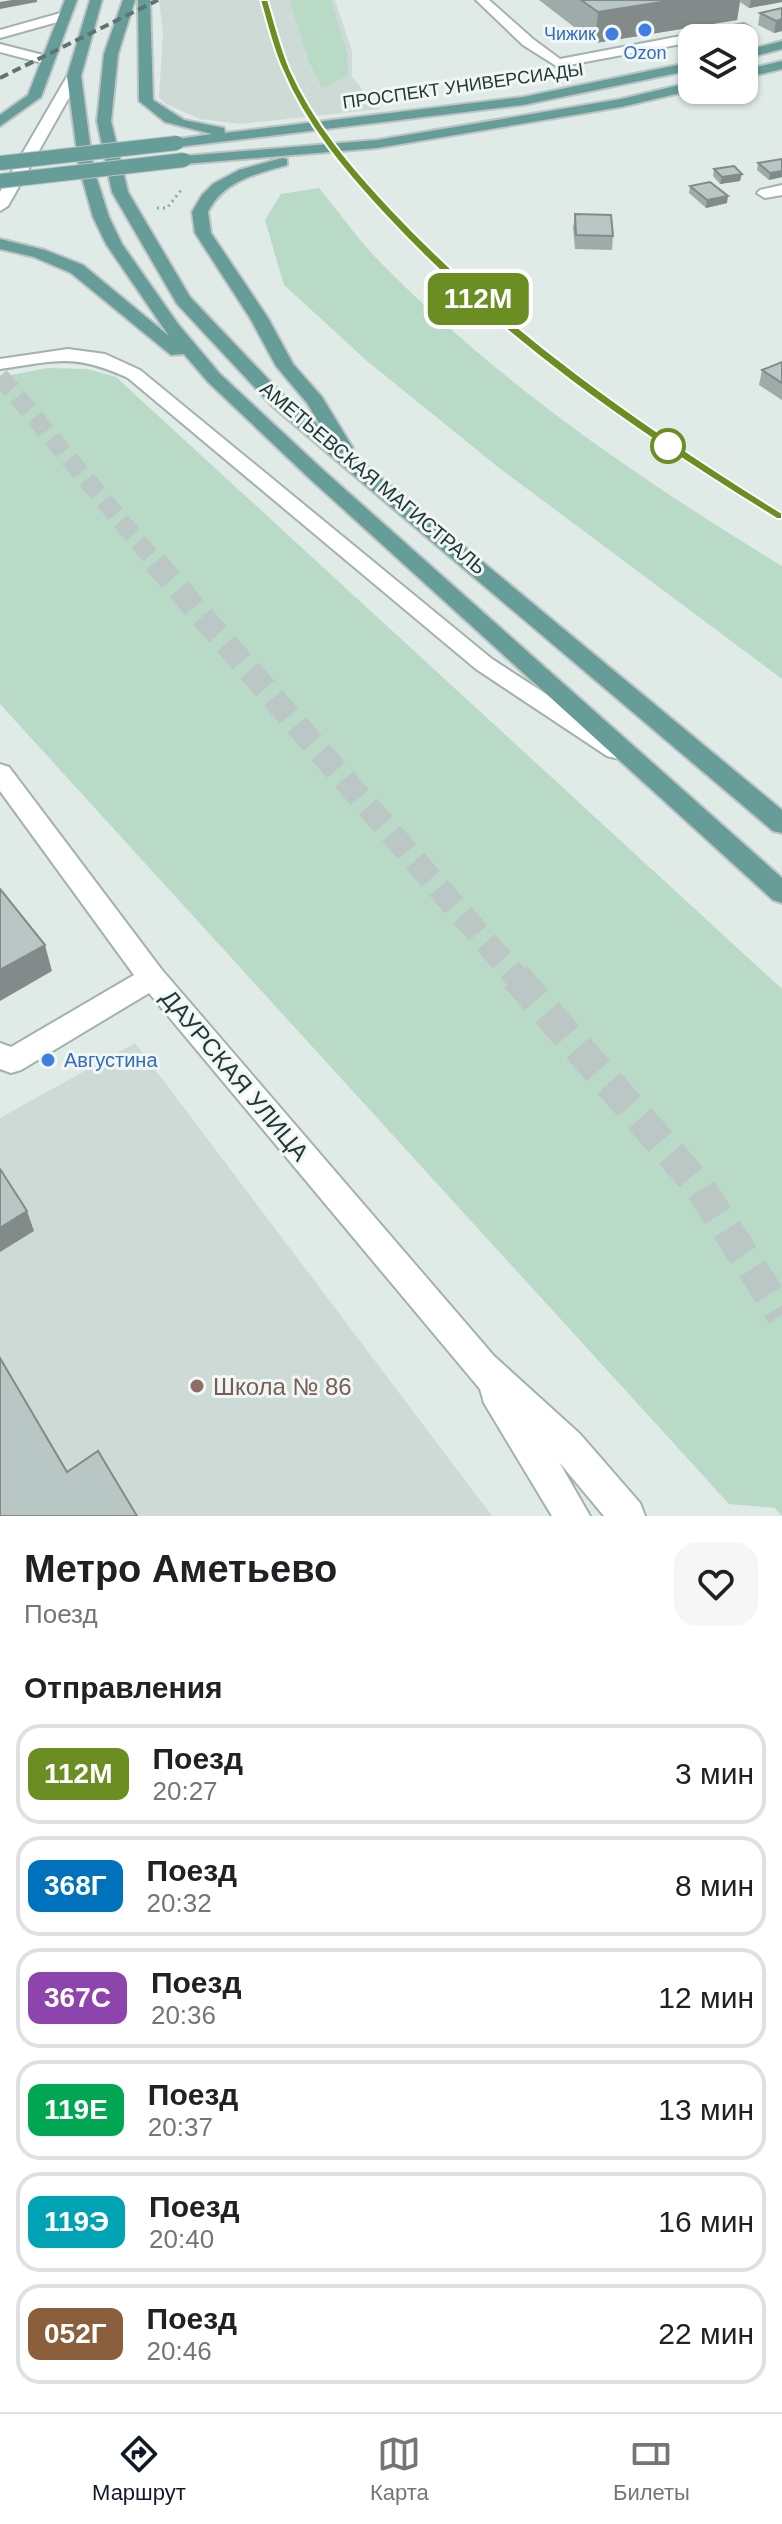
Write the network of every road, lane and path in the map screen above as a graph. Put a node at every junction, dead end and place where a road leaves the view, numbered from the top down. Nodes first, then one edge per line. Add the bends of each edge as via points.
1 (71, 0) edge
2 (96, 0) edge
3 (129, 0) edge
4 (144, 0) edge
5 (482, 0) edge
6 (64, 16) junction
7 (0, 34) edge
8 (678, 41) edge
9 (782, 45) edge
10 (2, 51) edge
11 (758, 51) edge
12 (46, 60) junction
13 (782, 65) edge
14 (678, 69) edge
15 (758, 71) edge
16 (74, 76) junction
17 (678, 89) edge
18 (0, 122) edge
19 (277, 133) junction
20 (377, 144) junction
21 (0, 163) edge
22 (0, 181) edge
23 (782, 190) edge
24 (765, 193) dead end
25 (0, 206) edge
26 (0, 244) edge
27 (0, 364) edge
28 (214, 378) junction
29 (354, 467) junction
30 (638, 765) junction
31 (0, 773) edge
32 (782, 824) edge
33 (782, 893) edge
34 (152, 978) junction
35 (0, 1055) edge
36 (482, 1368) junction
37 (572, 1516) edge
38 (627, 1516) edge

1 - 6 main road
2 - 16 main road
3 - 29 main road, АМЕТЬЕВСКАЯ МАГИСТРАЛЬ via 111,54 104,121 120,192 183,300 279,402
4 - 19 main road via 146,101 155,112 191,127
5 - 8 street via 558,63
6 - 7 street
6 - 12 main road
9 - 11 main road
10 - 12 street
12 - 18 main road via 34,97
13 - 15 main road
14 - 19 main road, ПРОСПЕКТ УНИВЕРСИАДЫ via 523,101
16 - 25 street
16 - 28 main road, АМЕТЬЕВСКАЯ МАГИСТРАЛЬ via 86,167 101,217 143,289
17 - 20 main road, ПРОСПЕКТ УНИВЕРСИАДЫ
19 - 21 main road, ПРОСПЕКТ УНИВЕРСИАДЫ, bridge
20 - 22 main road, ПРОСПЕКТ УНИВЕРСИАДЫ, bridge
20 - 29 main road via 244,173 218,187 200,212 203,233
23 - 24 street
26 - 28 main road via 77,269
27 - 30 street via 68,354 99,358 134,374 484,664
28 - 30 main road, АМЕТЬЕВСКАЯ МАГИСТРАЛЬ
29 - 32 main road, АМЕТЬЕВСКАЯ МАГИСТРАЛЬ
30 - 33 main road, АМЕТЬЕВСКАЯ МАГИСТРАЛЬ
31 - 34 street, ДАУРСКАЯ УЛИЦА
34 - 35 street via 11,1061
34 - 36 street, ДАУРСКАЯ УЛИЦА
36 - 37 street, ДАУРСКАЯ УЛИЦА
36 - 38 street, ДАУРСКАЯ УЛИЦА via 568,1446

